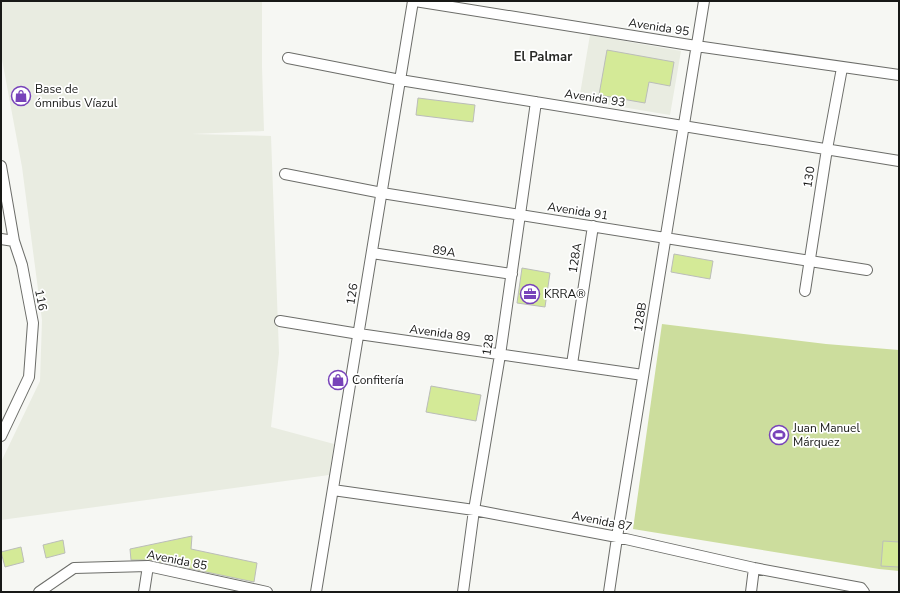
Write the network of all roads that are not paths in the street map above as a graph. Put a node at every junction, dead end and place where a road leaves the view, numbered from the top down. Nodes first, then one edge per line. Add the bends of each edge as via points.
1 (414, 1) edge
2 (704, 1) edge
3 (696, 46) junction
4 (288, 58) dead end
5 (842, 68) junction
6 (899, 75) edge
7 (400, 80) junction
8 (536, 102) junction
9 (683, 125) junction
10 (827, 149) junction
11 (899, 161) edge
12 (1, 166) edge
13 (285, 174) dead end
14 (382, 193) junction
15 (520, 215) junction
16 (593, 226) junction
17 (666, 238) junction
18 (1, 239) edge
19 (14, 240) junction
20 (372, 253) junction
21 (809, 260) junction
22 (867, 270) dead end
23 (512, 274) junction
24 (805, 290) dead end
25 (280, 321) dead end
26 (359, 334) junction
27 (500, 355) junction
28 (572, 364) junction
29 (643, 375) junction
30 (1, 436) edge
31 (333, 490) junction
32 (474, 510) junction
33 (617, 537) junction
34 (148, 566) junction
35 (754, 568) junction
36 (864, 591) edge
37 (39, 592) edge
38 (144, 592) edge
39 (267, 592) edge
40 (316, 592) edge
41 (462, 592) edge
42 (609, 592) edge
43 (751, 592) edge

1 - 3 street, Avenida 95
1 - 7 street, 126
2 - 3 street, 128B
3 - 5 street, Avenida 95
3 - 9 street, 128B
4 - 7 street, Avenida 93
5 - 6 street, Avenida 95
5 - 10 street, 130
7 - 8 street, Avenida 93
7 - 14 street, 126
8 - 9 street, Avenida 93
8 - 15 street, 128
9 - 10 street, Avenida 93
9 - 17 street, 128B
10 - 11 street, Avenida 93
10 - 21 street, 130
12 - 19 street, 116
13 - 14 street, Avenida 91
14 - 15 street, Avenida 91
14 - 20 street, 126
15 - 16 street, Avenida 91
15 - 23 street, 128
16 - 17 street, Avenida 91
16 - 28 street, 128A
17 - 21 street, Avenida 91
17 - 29 street, 128B
18 - 19 street
19 - 30 street, 116 via 22,265 33,323 32,339 29,377
20 - 23 street, 89A
20 - 26 street, 126
21 - 22 street, Avenida 91
21 - 24 street, 130
23 - 27 street, 128
25 - 26 street, Avenida 89
26 - 27 street, Avenida 89
26 - 31 street, 126
27 - 28 street, Avenida 89
27 - 32 street, 128
28 - 29 street, Avenida 89
29 - 33 street, 128B
31 - 32 street, Avenida 87
31 - 40 street, 126
32 - 33 street, Avenida 87
32 - 41 street, 128
33 - 35 street, Avenida 87
33 - 42 street, 128B
34 - 37 street, Avenida 85 via 74,568
34 - 38 street
34 - 39 street, Avenida 85
35 - 36 street, Avenida 87 via 861,588
35 - 43 street

